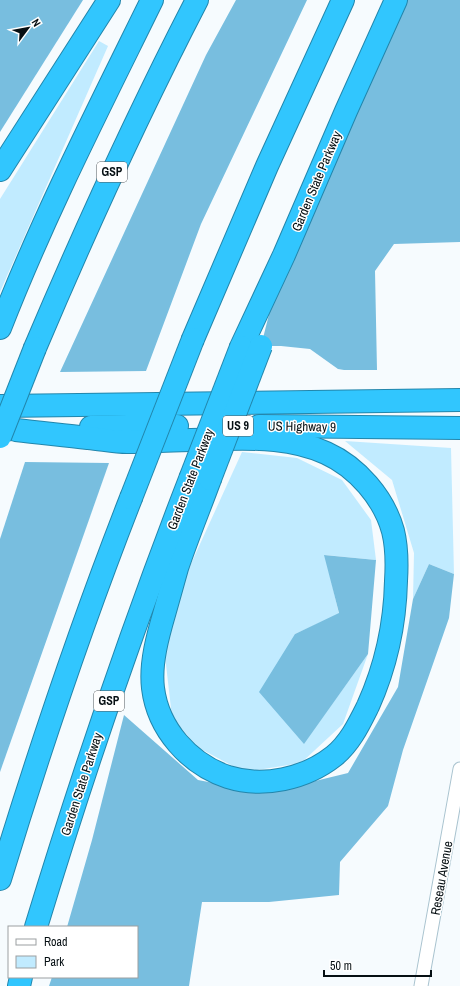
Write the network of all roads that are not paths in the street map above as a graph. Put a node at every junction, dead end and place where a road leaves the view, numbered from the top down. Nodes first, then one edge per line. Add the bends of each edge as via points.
1 (108, 0) edge
2 (152, 0) edge
3 (197, 0) edge
4 (343, 0) edge
5 (396, 0) edge
6 (0, 170) edge
7 (0, 328) edge
8 (460, 400) edge
9 (0, 406) edge
10 (460, 428) edge
11 (5, 432) edge
12 (200, 479) junction
13 (460, 769) edge
14 (0, 879) edge
15 (36, 926) edge
16 (421, 986) edge

1 - 6 highway
2 - 7 highway via 31,251
3 - 11 highway, GSP, bridge via 82,237 34,348
4 - 14 highway, bridge via 267,166 193,339 112,549 60,695
5 - 12 highway, Garden State Parkway, bridge via 284,255
8 - 9 highway, US Highway 9 / US 9
10 - 11 highway, US Highway 9 / US 9 via 128,426
11 - 12 highway via 126,442 254,438 284,441 332,456 359,475 384,508 393,533 397,563 393,624 379,679 351,737 333,757 309,772 269,781 242,780 216,772 183,749 163,720 155,702 152,674 156,647
12 - 15 highway, Garden State Parkway / GSP via 152,577 117,675
13 - 16 street, Reseau Avenue

